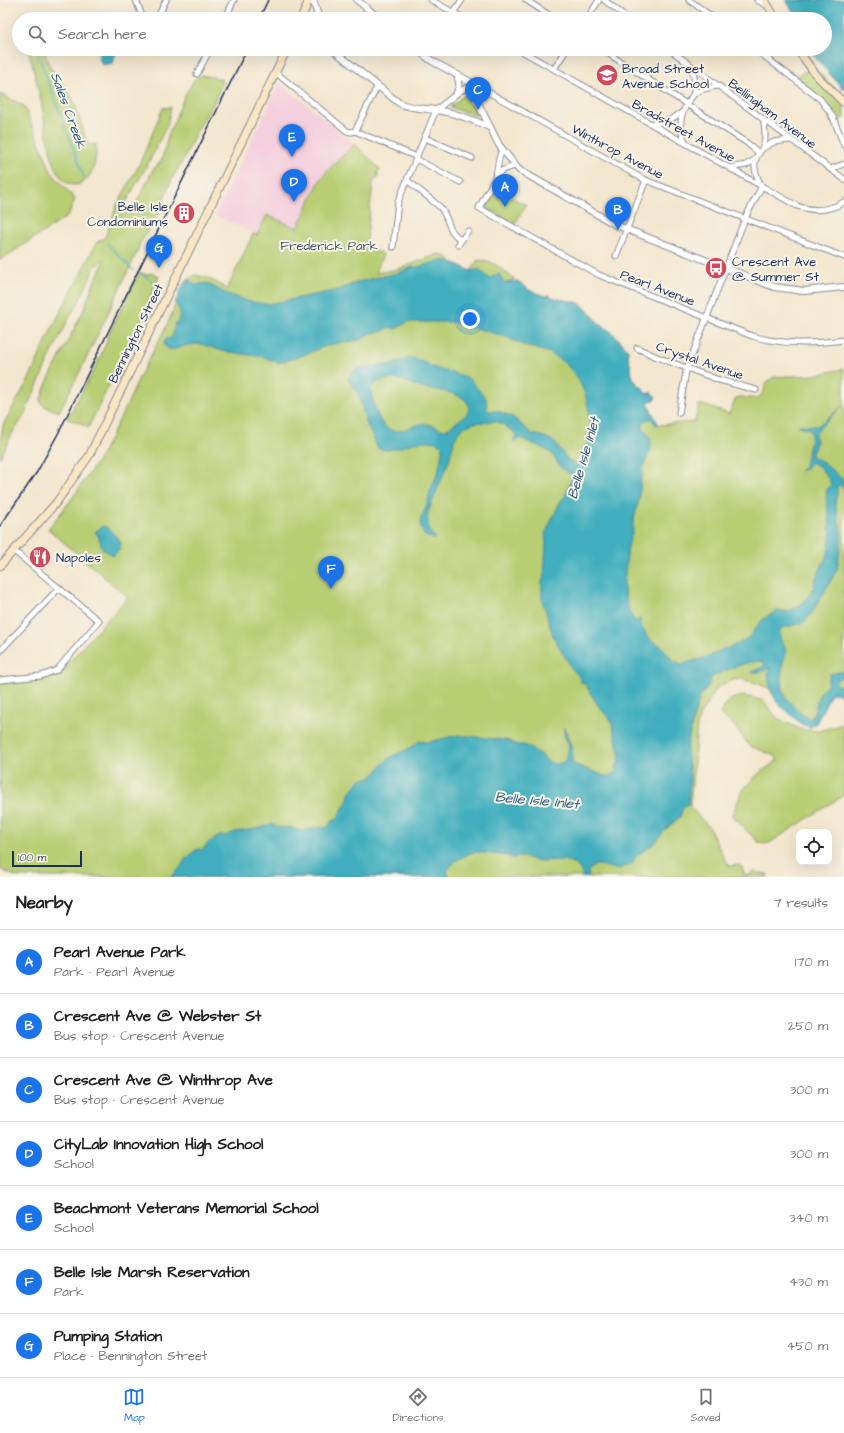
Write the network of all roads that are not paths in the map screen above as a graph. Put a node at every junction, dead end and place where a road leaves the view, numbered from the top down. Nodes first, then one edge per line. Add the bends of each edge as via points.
1 (136, 0) edge
2 (166, 0) edge
3 (234, 0) edge
4 (309, 0) edge
5 (313, 0) edge
6 (357, 0) edge
7 (431, 0) edge
8 (462, 0) edge
9 (526, 0) edge
10 (599, 0) edge
11 (604, 0) edge
12 (689, 0) edge
13 (757, 0) edge
14 (766, 3) edge
15 (140, 12) edge
16 (160, 12) edge
17 (228, 12) edge
18 (304, 12) edge
19 (317, 12) edge
20 (372, 12) edge
21 (451, 12) edge
22 (454, 12) edge
23 (544, 12) edge
24 (591, 12) edge
25 (620, 12) edge
26 (705, 12) edge
27 (772, 12) edge
28 (206, 56) edge
29 (283, 56) edge
30 (340, 56) edge
31 (425, 56) edge
32 (531, 56) edge
33 (562, 56) edge
34 (612, 56) edge
35 (678, 56) edge
36 (764, 56) edge
37 (802, 56) edge
38 (690, 65) junction
39 (554, 69) junction
40 (275, 72) junction
41 (197, 74) dead end
42 (457, 75) junction
43 (474, 84) junction
44 (719, 86) junction
45 (377, 87) junction
46 (456, 95) junction
47 (692, 96) junction
48 (844, 103) edge
49 (686, 105) junction
50 (436, 110) junction
51 (682, 112) junction
52 (763, 119) junction
53 (651, 124) junction
54 (489, 127) junction
55 (355, 131) junction
56 (425, 138) junction
57 (790, 140) junction
58 (686, 143) junction
59 (844, 145) edge
60 (763, 148) junction
61 (502, 150) junction
62 (759, 153) junction
63 (416, 158) junction
64 (472, 158) dead end
65 (756, 159) junction
66 (844, 164) edge
67 (515, 166) junction
68 (729, 168) junction
69 (830, 169) junction
70 (496, 176) junction
71 (844, 179) edge
72 (407, 180) junction
73 (646, 180) junction
74 (460, 182) dead end
75 (762, 186) junction
76 (844, 202) edge
77 (744, 219) junction
78 (626, 230) junction
79 (468, 231) dead end
80 (462, 240) junction
81 (458, 246) dead end
82 (393, 247) dead end
83 (616, 256) dead end
84 (844, 257) edge
85 (725, 269) junction
86 (844, 287) edge
87 (706, 317) junction
88 (844, 340) edge
89 (637, 348) dead end
90 (686, 368) junction
91 (756, 390) dead end
92 (679, 413) dead end
93 (14, 552) junction
94 (0, 566) edge
95 (59, 588) junction
96 (0, 651) edge
97 (0, 680) edge

1 - 15 street
2 - 16 street
3 - 17 street
4 - 18 main road
5 - 19 street
6 - 20 street
7 - 21 street
8 - 22 street
9 - 23 street
10 - 24 street
11 - 25 street
12 - 26 street
13 - 14 street
14 - 27 main road
28 - 41 street
29 - 40 main road, Bennington Street
30 - 45 street
31 - 42 street, Winthrop Avenue
32 - 39 street, Bradstreet Avenue
33 - 39 street
34 - 49 street
35 - 38 street, Bellingham Avenue
36 - 59 street via 820,99 832,114
37 - 48 main road via 816,75
38 - 44 street, Bellingham Avenue
38 - 47 street via 695,82
39 - 53 street, Bradstreet Avenue
40 - 55 street via 347,131
40 - 93 main road, Bennington Street via 89,456 56,503
42 - 43 street, Winthrop Avenue
42 - 46 street via 459,85
43 - 46 street
43 - 54 street via 474,95
43 - 73 street, Winthrop Avenue
44 - 47 street via 702,90
44 - 52 street, Bellingham Avenue
45 - 50 street via 403,105
45 - 55 street
46 - 50 street
47 - 49 street
49 - 51 street
49 - 62 street
50 - 54 street via 468,118
50 - 56 street
51 - 53 street via 670,120
51 - 58 street via 681,130
52 - 57 street, Bellingham Avenue
52 - 60 street
53 - 58 street, Bradstreet Avenue
54 - 61 street
55 - 63 street
56 - 63 street
56 - 64 street
57 - 60 street via 774,142
57 - 69 street, Bellingham Avenue
58 - 68 street, Bradstreet Avenue
60 - 62 street
61 - 67 street
61 - 70 street
62 - 65 street
63 - 72 street
63 - 74 street
65 - 68 street via 744,166
65 - 75 street via 757,177
66 - 69 street
67 - 70 street via 503,170
67 - 78 street
68 - 75 street, Bradstreet Avenue
69 - 71 street, Bellingham Avenue
70 - 87 street, Pearl Avenue via 479,208 594,273
72 - 80 street via 440,206 451,231
72 - 82 street via 398,202
73 - 77 street, Winthrop Avenue
73 - 78 street
75 - 76 street, Bradstreet Avenue via 797,206 808,209 825,209
75 - 77 street
77 - 84 street, Winthrop Avenue
77 - 85 street
78 - 83 street
78 - 85 street
79 - 80 street
80 - 81 street
85 - 86 street via 767,285 787,289
85 - 87 street
87 - 88 street, Pearl Avenue via 770,341 807,344
87 - 90 street
89 - 90 street, Crystal Avenue
90 - 91 street, Crystal Avenue via 722,382
90 - 92 street
93 - 94 main road, Bennington Street
93 - 95 street
95 - 96 street
95 - 97 street via 100,620 57,670 41,676

